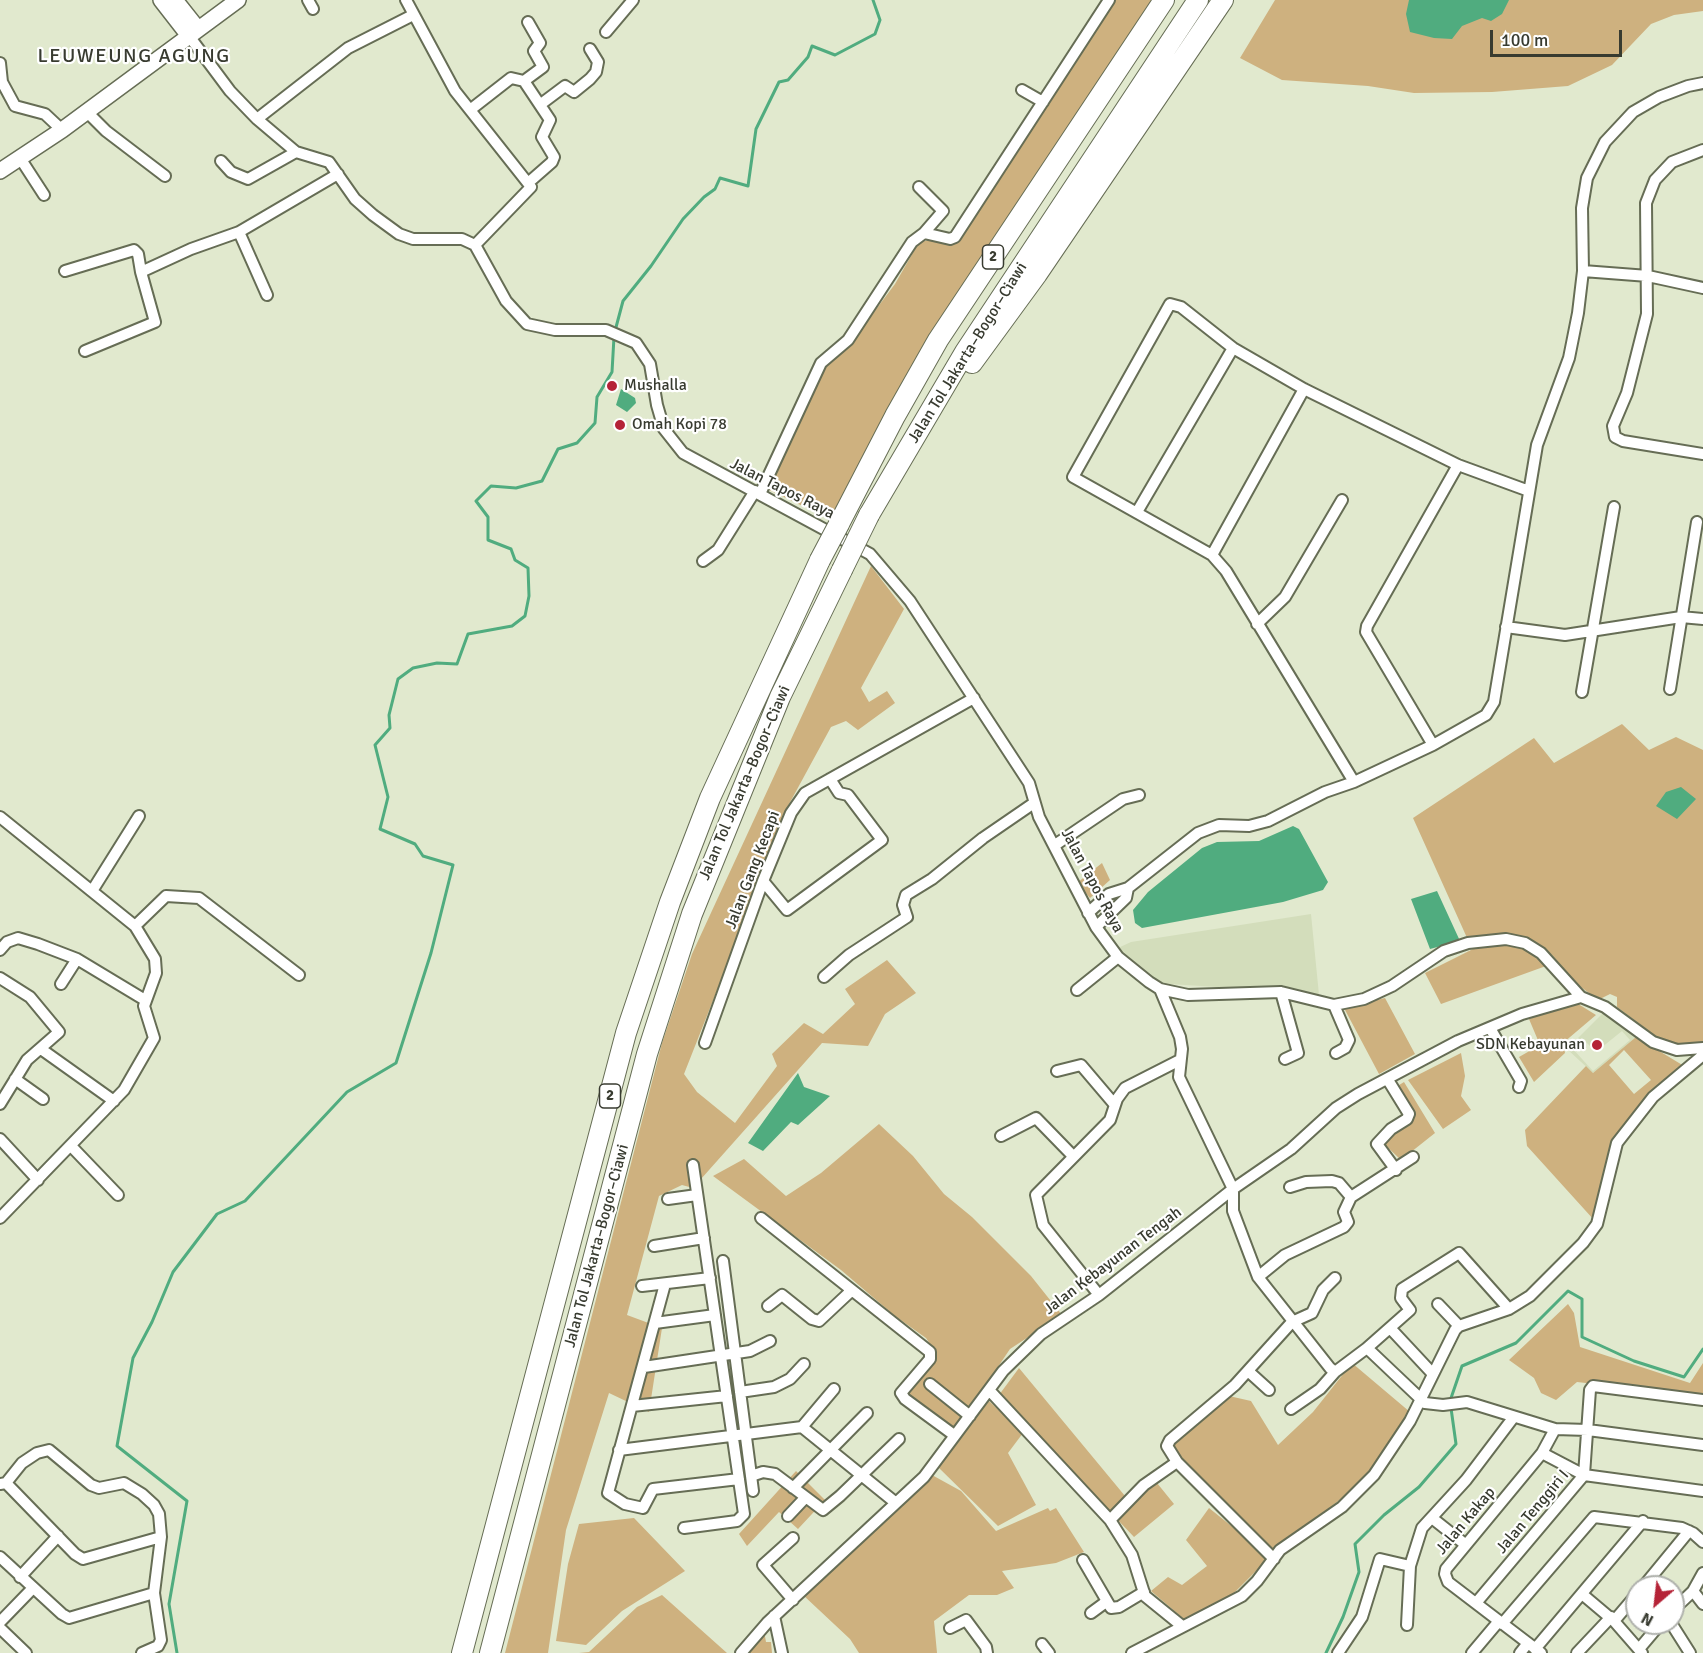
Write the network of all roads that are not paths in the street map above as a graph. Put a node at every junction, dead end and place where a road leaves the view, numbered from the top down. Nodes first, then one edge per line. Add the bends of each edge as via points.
1 (161, 0) edge
2 (175, 0) edge
3 (238, 0) edge
4 (406, 0) edge
5 (633, 0) edge
6 (1164, 0) edge
7 (1198, 0) edge
8 (1223, 0) edge
9 (1103, 3) edge
10 (413, 15) junction
11 (528, 22) dead end
12 (606, 32) dead end
13 (195, 37) junction
14 (590, 49) dead end
15 (0, 63) edge
16 (524, 81) junction
17 (1703, 83) edge
18 (1022, 90) dead end
19 (1043, 102) junction
20 (542, 104) junction
21 (470, 110) junction
22 (86, 111) junction
23 (257, 119) junction
24 (62, 129) junction
25 (1703, 150) edge
26 (296, 152) junction
27 (20, 158) junction
28 (221, 161) dead end
29 (0, 171) edge
30 (338, 174) junction
31 (165, 176) dead end
32 (528, 183) junction
33 (919, 187) dead end
34 (44, 195) dead end
35 (239, 232) junction
36 (924, 233) junction
37 (475, 245) junction
38 (64, 271) dead end
39 (141, 272) junction
40 (1583, 272) junction
41 (1648, 276) junction
42 (1703, 288) edge
43 (267, 295) dead end
44 (1233, 348) junction
45 (85, 351) dead end
46 (1304, 389) junction
47 (1703, 454) edge
48 (1458, 465) junction
49 (1529, 491) junction
50 (758, 492) junction
51 (881, 495) junction
52 (1342, 500) dead end
53 (1614, 507) dead end
54 (1137, 512) junction
55 (1697, 522) dead end
56 (1212, 555) junction
57 (703, 561) dead end
58 (1681, 617) junction
59 (1703, 619) edge
60 (1257, 624) junction
61 (1506, 627) junction
62 (1594, 630) junction
63 (1670, 689) dead end
64 (1582, 692) dead end
65 (974, 698) junction
66 (1433, 745) junction
67 (830, 779) junction
68 (1354, 782) junction
69 (1140, 795) dead end
70 (1034, 803) junction
71 (139, 816) dead end
72 (0, 817) edge
73 (1055, 845) junction
74 (763, 882) junction
75 (1128, 888) junction
76 (92, 891) junction
77 (1088, 913) junction
78 (135, 927) junction
79 (1096, 927) junction
80 (0, 950) edge
81 (1118, 957) junction
82 (77, 959) junction
83 (298, 975) dead end
84 (824, 977) dead end
85 (0, 978) edge
86 (62, 984) dead end
87 (1161, 989) junction
88 (1077, 990) dead end
89 (1281, 992) junction
90 (1581, 997) junction
91 (145, 1000) junction
92 (1334, 1005) junction
93 (1490, 1028) junction
94 (705, 1043) dead end
95 (1703, 1048) edge
96 (41, 1049) junction
97 (1336, 1053) dead end
98 (1703, 1055) edge
99 (1285, 1059) dead end
100 (1180, 1060) junction
101 (1057, 1071) dead end
102 (15, 1079) junction
103 (1388, 1080) junction
104 (1519, 1087) dead end
105 (43, 1099) dead end
106 (114, 1101) junction
107 (0, 1104) edge
108 (1115, 1105) junction
109 (1001, 1136) dead end
110 (0, 1138) edge
111 (71, 1146) junction
112 (1073, 1156) junction
113 (1413, 1157) dead end
114 (693, 1165) dead end
115 (1396, 1170) junction
116 (38, 1180) junction
117 (1290, 1187) dead end
118 (1233, 1189) junction
119 (118, 1195) dead end
120 (697, 1195) junction
121 (1351, 1197) junction
122 (668, 1198) dead end
123 (0, 1218) edge
124 (761, 1218) dead end
125 (704, 1238) junction
126 (654, 1246) dead end
127 (723, 1261) dead end
128 (1258, 1277) junction
129 (710, 1278) junction
130 (1335, 1278) dead end
131 (664, 1284) junction
132 (642, 1286) dead end
133 (851, 1291) junction
134 (1099, 1295) junction
135 (1438, 1304) dead end
136 (768, 1306) dead end
137 (1509, 1309) junction
138 (715, 1315) junction
139 (1292, 1322) junction
140 (655, 1323) junction
141 (1459, 1326) junction
142 (1390, 1328) junction
143 (770, 1341) dead end
144 (1367, 1348) junction
145 (735, 1353) junction
146 (721, 1355) junction
147 (804, 1364) dead end
148 (644, 1367) junction
149 (1248, 1371) junction
150 (1335, 1372) junction
151 (1432, 1373) junction
152 (930, 1384) dead end
153 (834, 1389) dead end
154 (989, 1390) junction
155 (1269, 1390) dead end
156 (740, 1392) junction
157 (727, 1396) junction
158 (1420, 1400) junction
159 (1703, 1400) edge
160 (632, 1406) junction
161 (1291, 1409) dead end
162 (867, 1413) dead end
163 (970, 1416) junction
164 (1514, 1418) junction
165 (802, 1428) junction
166 (1555, 1429) junction
167 (1588, 1430) junction
168 (746, 1435) junction
169 (733, 1436) junction
170 (954, 1436) junction
171 (899, 1438) dead end
172 (1703, 1445) edge
173 (831, 1449) junction
174 (619, 1450) junction
175 (1542, 1454) junction
176 (1177, 1462) junction
177 (862, 1473) junction
178 (1584, 1475) junction
179 (751, 1476) junction
180 (739, 1479) junction
181 (3, 1484) edge
182 (793, 1488) junction
183 (753, 1491) dead end
184 (1703, 1491) edge
185 (805, 1498) junction
186 (896, 1503) junction
187 (788, 1516) dead end
188 (1432, 1518) junction
189 (1110, 1520) junction
190 (1643, 1521) junction
191 (684, 1528) dead end
192 (1689, 1531) junction
193 (58, 1536) junction
194 (161, 1537) junction
195 (793, 1538) dead end
196 (1703, 1542) edge
197 (1466, 1545) junction
198 (1274, 1559) junction
199 (1083, 1560) dead end
200 (2, 1563) edge
201 (1410, 1566) junction
202 (1703, 1572) edge
203 (1653, 1575) edge
204 (20, 1577) junction
205 (33, 1588) junction
206 (1693, 1591) junction
207 (1144, 1592) junction
208 (154, 1593) junction
209 (1582, 1594) junction
210 (1685, 1599) edge
211 (793, 1600) junction
212 (1106, 1602) junction
213 (1476, 1603) junction
214 (1703, 1604) edge
215 (1625, 1606) edge
216 (1091, 1613) dead end
217 (1612, 1619) junction
218 (769, 1620) junction
219 (0, 1622) edge
220 (1501, 1622) junction
221 (1407, 1624) dead end
222 (1182, 1626) junction
223 (0, 1628) edge
224 (950, 1629) dead end
225 (1652, 1635) edge
226 (1679, 1635) edge
227 (1535, 1649) edge
228 (1641, 1651) edge
229 (27, 1653) edge
230 (142, 1653) edge
231 (462, 1653) edge
232 (490, 1653) edge
233 (741, 1653) edge
234 (782, 1653) edge
235 (987, 1653) edge
236 (1132, 1653) edge
237 (1338, 1653) edge
238 (1472, 1653) edge
239 (1520, 1653) edge
240 (1578, 1653) edge
241 (1690, 1653) edge

1 - 13 main road
2 - 13 main road
3 - 13 main road
4 - 10 street
5 - 12 street
6 - 231 highway, Jalan Tol Jakarta–Bogor–Ciawi / 2, bridge via 938,340 820,560 710,798 626,1033
7 - 51 highway, Jalan Tol Jakarta–Bogor–Ciawi / 2 via 965,352
8 - 51 highway
9 - 19 street
10 - 21 street via 440,69
10 - 23 street via 348,48
11 - 16 street via 540,43 534,51 543,67
13 - 22 main road
13 - 23 street via 230,90
14 - 20 street via 598,64 590,79 574,92 566,86
15 - 24 street via 2,82 15,106 45,114
16 - 20 street
16 - 21 street via 511,78
17 - 40 street via 1659,97 1633,112 1605,142 1587,178 1582,208
18 - 19 street
19 - 36 street via 955,237
20 - 32 street via 551,122 542,139 554,158
21 - 32 street
22 - 24 main road
22 - 31 street
23 - 26 street
24 - 27 main road
25 - 41 street via 1672,162 1655,180 1646,203
26 - 28 street via 248,179 231,172
26 - 30 street via 324,159
27 - 29 main road
27 - 34 street
30 - 35 street
30 - 37 street via 364,208 399,234 412,239 462,239
32 - 37 street via 529,191
33 - 36 street via 943,211
35 - 39 street
35 - 43 street
36 - 50 street via 906,250 848,340 819,367
37 - 50 street, Jalan Tapos Raya via 506,301 527,324 555,330 613,332 636,343 650,364 657,405 664,429 672,440 696,462
38 - 39 street via 134,250
39 - 45 street via 155,322
40 - 41 street
40 - 49 street via 1569,358 1537,445
41 - 42 street
41 - 47 street via 1647,314 1630,383 1613,426 1615,437
44 - 46 street
44 - 54 street
44 - 54 street via 1181,307 1170,304 1073,477
46 - 48 street
46 - 56 street
48 - 49 street
48 - 66 street via 1366,632
49 - 61 street
50 - 57 street via 718,550
50 - 65 street, Jalan Tapos Raya via 870,554 910,601
51 - 232 highway, Jalan Tol Jakarta–Bogor–Ciawi / 2, bridge via 780,697 692,914 647,1054
52 - 60 street via 1286,597
53 - 62 street
54 - 56 street
55 - 58 street
56 - 60 street
58 - 59 street
58 - 62 street
58 - 63 street
60 - 68 street
61 - 62 street via 1565,635
61 - 66 street via 1494,702 1486,715
62 - 64 street
65 - 67 street, Jalan Gang Kecapi
65 - 70 street, Jalan Tapos Raya via 1029,783
66 - 68 street
67 - 74 street, Jalan Gang Kecapi via 805,793 797,803
67 - 74 street via 838,792 848,795 882,840 787,910
68 - 75 street via 1268,821 1249,826 1219,825 1198,833
69 - 73 street via 1123,799
70 - 73 street, Jalan Tapos Raya
70 - 84 street via 906,895 903,905 907,917 849,955
71 - 76 street
72 - 76 street
73 - 77 street, Jalan Tapos Raya
74 - 94 street, Jalan Gang Kecapi
75 - 77 street via 1109,894
75 - 79 street via 1126,898
76 - 78 street
77 - 79 street, Jalan Tapos Raya
78 - 83 street via 166,896 199,898
78 - 91 street via 154,959 156,973
79 - 81 street, Jalan Tapos Raya
80 - 82 street via 18,938
81 - 87 street, Jalan Tapos Raya
81 - 88 street
82 - 86 street
82 - 91 street
85 - 96 street via 30,997 59,1031
87 - 89 street, Jalan Tapos Raya via 1188,995
87 - 100 street via 1180,1036
89 - 92 street, Jalan Tapos Raya
89 - 99 street via 1298,1053
90 - 92 street, Jalan Tapos Raya via 1541,953 1524,943 1486,940 1444,951 1392,986 1364,999
90 - 93 street, Jalan Kebayunan Tengah
90 - 95 street, Jalan Tapos Raya via 1605,1007 1667,1048
91 - 106 street via 144,1010 154,1038
92 - 97 street via 1349,1040
93 - 103 street, Jalan Kebayunan Tengah
93 - 104 street via 1521,1081
96 - 102 street
96 - 106 street
98 - 137 street via 1653,1097 1617,1143 1597,1224 1583,1244 1530,1296
100 - 108 street via 1128,1084
100 - 118 street via 1179,1077
101 - 108 street via 1081,1065
102 - 105 street
102 - 107 street
103 - 115 street via 1409,1114 1377,1144
103 - 118 street, Jalan Kebayunan Tengah via 1336,1108 1291,1149
106 - 111 street
108 - 112 street via 1110,1120
109 - 112 street via 1036,1118
110 - 116 street
111 - 116 street
111 - 119 street
112 - 134 street via 1037,1191 1036,1200 1043,1224
113 - 115 street
114 - 120 street
115 - 121 street
116 - 123 street
117 - 121 street via 1332,1181
118 - 128 street via 1233,1211
118 - 134 street, Jalan Kebayunan Tengah
120 - 122 street
120 - 125 street
121 - 128 street via 1344,1212 1348,1222 1344,1227 1285,1256
124 - 133 street
125 - 126 street
125 - 129 street
127 - 145 street
128 - 139 street
129 - 131 street
129 - 138 street
130 - 139 street via 1323,1290 1312,1312
131 - 132 street
131 - 140 street
133 - 136 street via 819,1321 782,1295
133 - 170 street via 931,1354 901,1393
134 - 154 street, Jalan Kebayunan Tengah via 1041,1334
135 - 141 street
137 - 141 street
137 - 142 street via 1462,1253 1402,1289 1401,1298 1410,1310
138 - 140 street
138 - 146 street
139 - 149 street
139 - 150 street
140 - 148 street
141 - 151 street
142 - 144 street
142 - 151 street
143 - 145 street via 759,1349
144 - 150 street
144 - 158 street
145 - 146 street
145 - 156 street
146 - 148 street
146 - 157 street
147 - 156 street via 790,1379 774,1387
148 - 160 street
149 - 155 street
149 - 176 street via 1170,1440 1168,1450
150 - 161 street via 1320,1389
151 - 158 street
152 - 163 street
153 - 165 street
154 - 163 street, Jalan Kebayunan Tengah
154 - 189 street
156 - 168 street
157 - 160 street
157 - 169 street
158 - 164 street via 1443,1405 1474,1403
158 - 198 street via 1396,1446 1374,1475 1342,1507 1280,1550
159 - 167 street, Jalan Tenggiri I via 1595,1385 1590,1390
160 - 174 street
162 - 173 street
163 - 170 street, Jalan Kebayunan Tengah
164 - 166 street
164 - 188 street
165 - 168 street
165 - 173 street
166 - 167 street
166 - 175 street, Jalan Kakap
167 - 172 street
167 - 178 street, Jalan Tenggiri I
168 - 169 street
168 - 179 street
169 - 174 street
169 - 180 street
170 - 186 street, Jalan Kebayunan Tengah via 924,1478
171 - 177 street
173 - 177 street
173 - 182 street
174 - 180 street via 608,1493 632,1506 643,1508 653,1489
175 - 178 street
175 - 197 street, Jalan Kakap
176 - 189 street via 1144,1485
176 - 198 street
177 - 185 street via 825,1509
177 - 186 street
178 - 184 street
178 - 213 street, Jalan Tenggiri I
179 - 182 street via 769,1472
179 - 183 street
180 - 191 street via 742,1519
181 - 193 street
181 - 194 street via 22,1463 50,1450 91,1485 99,1488 124,1483 142,1494 159,1514
182 - 185 street
185 - 187 street
186 - 211 street, Jalan Kebayunan Tengah
188 - 197 street
188 - 201 street via 1422,1528
189 - 207 street via 1132,1555
190 - 192 street
190 - 209 street
190 - 220 street via 1600,1516 1590,1520
192 - 196 street
192 - 203 street
193 - 194 street via 83,1558
193 - 204 street
194 - 208 street
195 - 211 street via 763,1565
197 - 213 street, Jalan Kakap via 1445,1574 1448,1582
198 - 222 street via 1242,1596
199 - 212 street
200 - 204 street
201 - 221 street
201 - 237 street via 1380,1559 1362,1617
202 - 206 street
204 - 205 street
205 - 208 street via 69,1618
205 - 219 street
206 - 210 street
206 - 214 street
207 - 212 street via 1115,1609
207 - 222 street
208 - 230 street via 161,1640 158,1646
209 - 217 street
209 - 227 street
211 - 218 street, Jalan Kebayunan Tengah
212 - 216 street
213 - 220 street, Jalan Kakap
215 - 217 street
217 - 228 street
217 - 240 street
218 - 233 street, Jalan Kebayunan Tengah
218 - 234 street
220 - 227 street, Jalan Kakap
220 - 238 street
222 - 236 street
223 - 229 street
224 - 235 street via 966,1620
225 - 228 street
226 - 241 street
227 - 239 street

